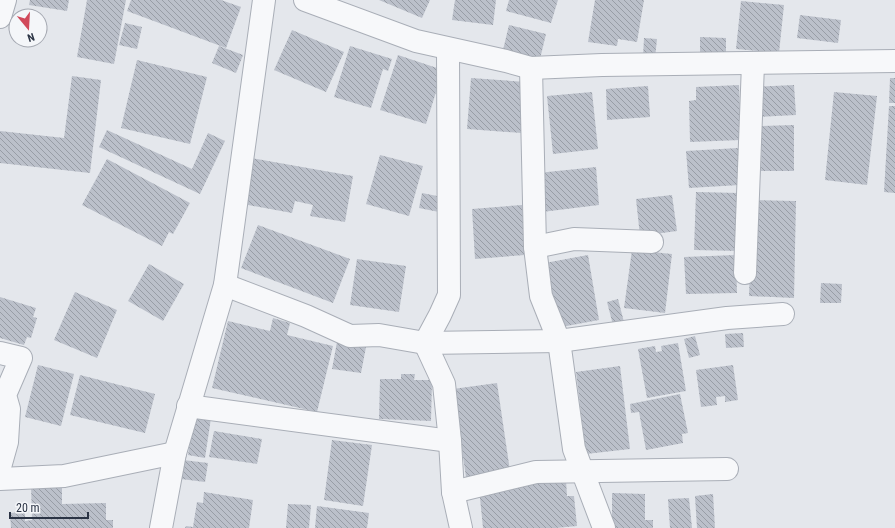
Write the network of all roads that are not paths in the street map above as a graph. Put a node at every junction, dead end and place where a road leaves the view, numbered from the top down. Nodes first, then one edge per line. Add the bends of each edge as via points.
1 (5, 0) edge
2 (264, 0) edge
3 (305, 0) edge
4 (0, 16) edge
5 (448, 49) junction
6 (895, 61) edge
7 (754, 64) junction
8 (531, 68) junction
9 (652, 242) dead end
10 (535, 247) junction
11 (745, 273) dead end
12 (225, 285) junction
13 (783, 314) dead end
14 (559, 341) junction
15 (425, 343) junction
16 (0, 353) edge
17 (188, 406) junction
18 (450, 441) junction
19 (175, 453) junction
20 (0, 468) edge
21 (727, 469) dead end
22 (583, 472) junction
23 (0, 479) edge
24 (453, 492) junction
25 (161, 528) edge
26 (461, 528) edge
27 (604, 528) edge

1 - 4 street
2 - 12 street
3 - 5 street via 416,41
5 - 8 street
5 - 15 street via 449,295
6 - 7 street
7 - 8 street
7 - 11 street
8 - 10 street
9 - 10 street via 574,239
10 - 14 street via 542,296
12 - 15 street via 350,336 379,335
12 - 17 street
13 - 14 street via 727,318
14 - 15 street
14 - 22 street via 574,449
15 - 18 street via 444,384
16 - 20 street via 21,358 5,395 9,410 8,429
17 - 18 street
17 - 19 street
18 - 24 street
19 - 23 street via 64,476
19 - 25 street
21 - 22 street
22 - 24 street via 536,472
22 - 27 street
24 - 26 street

